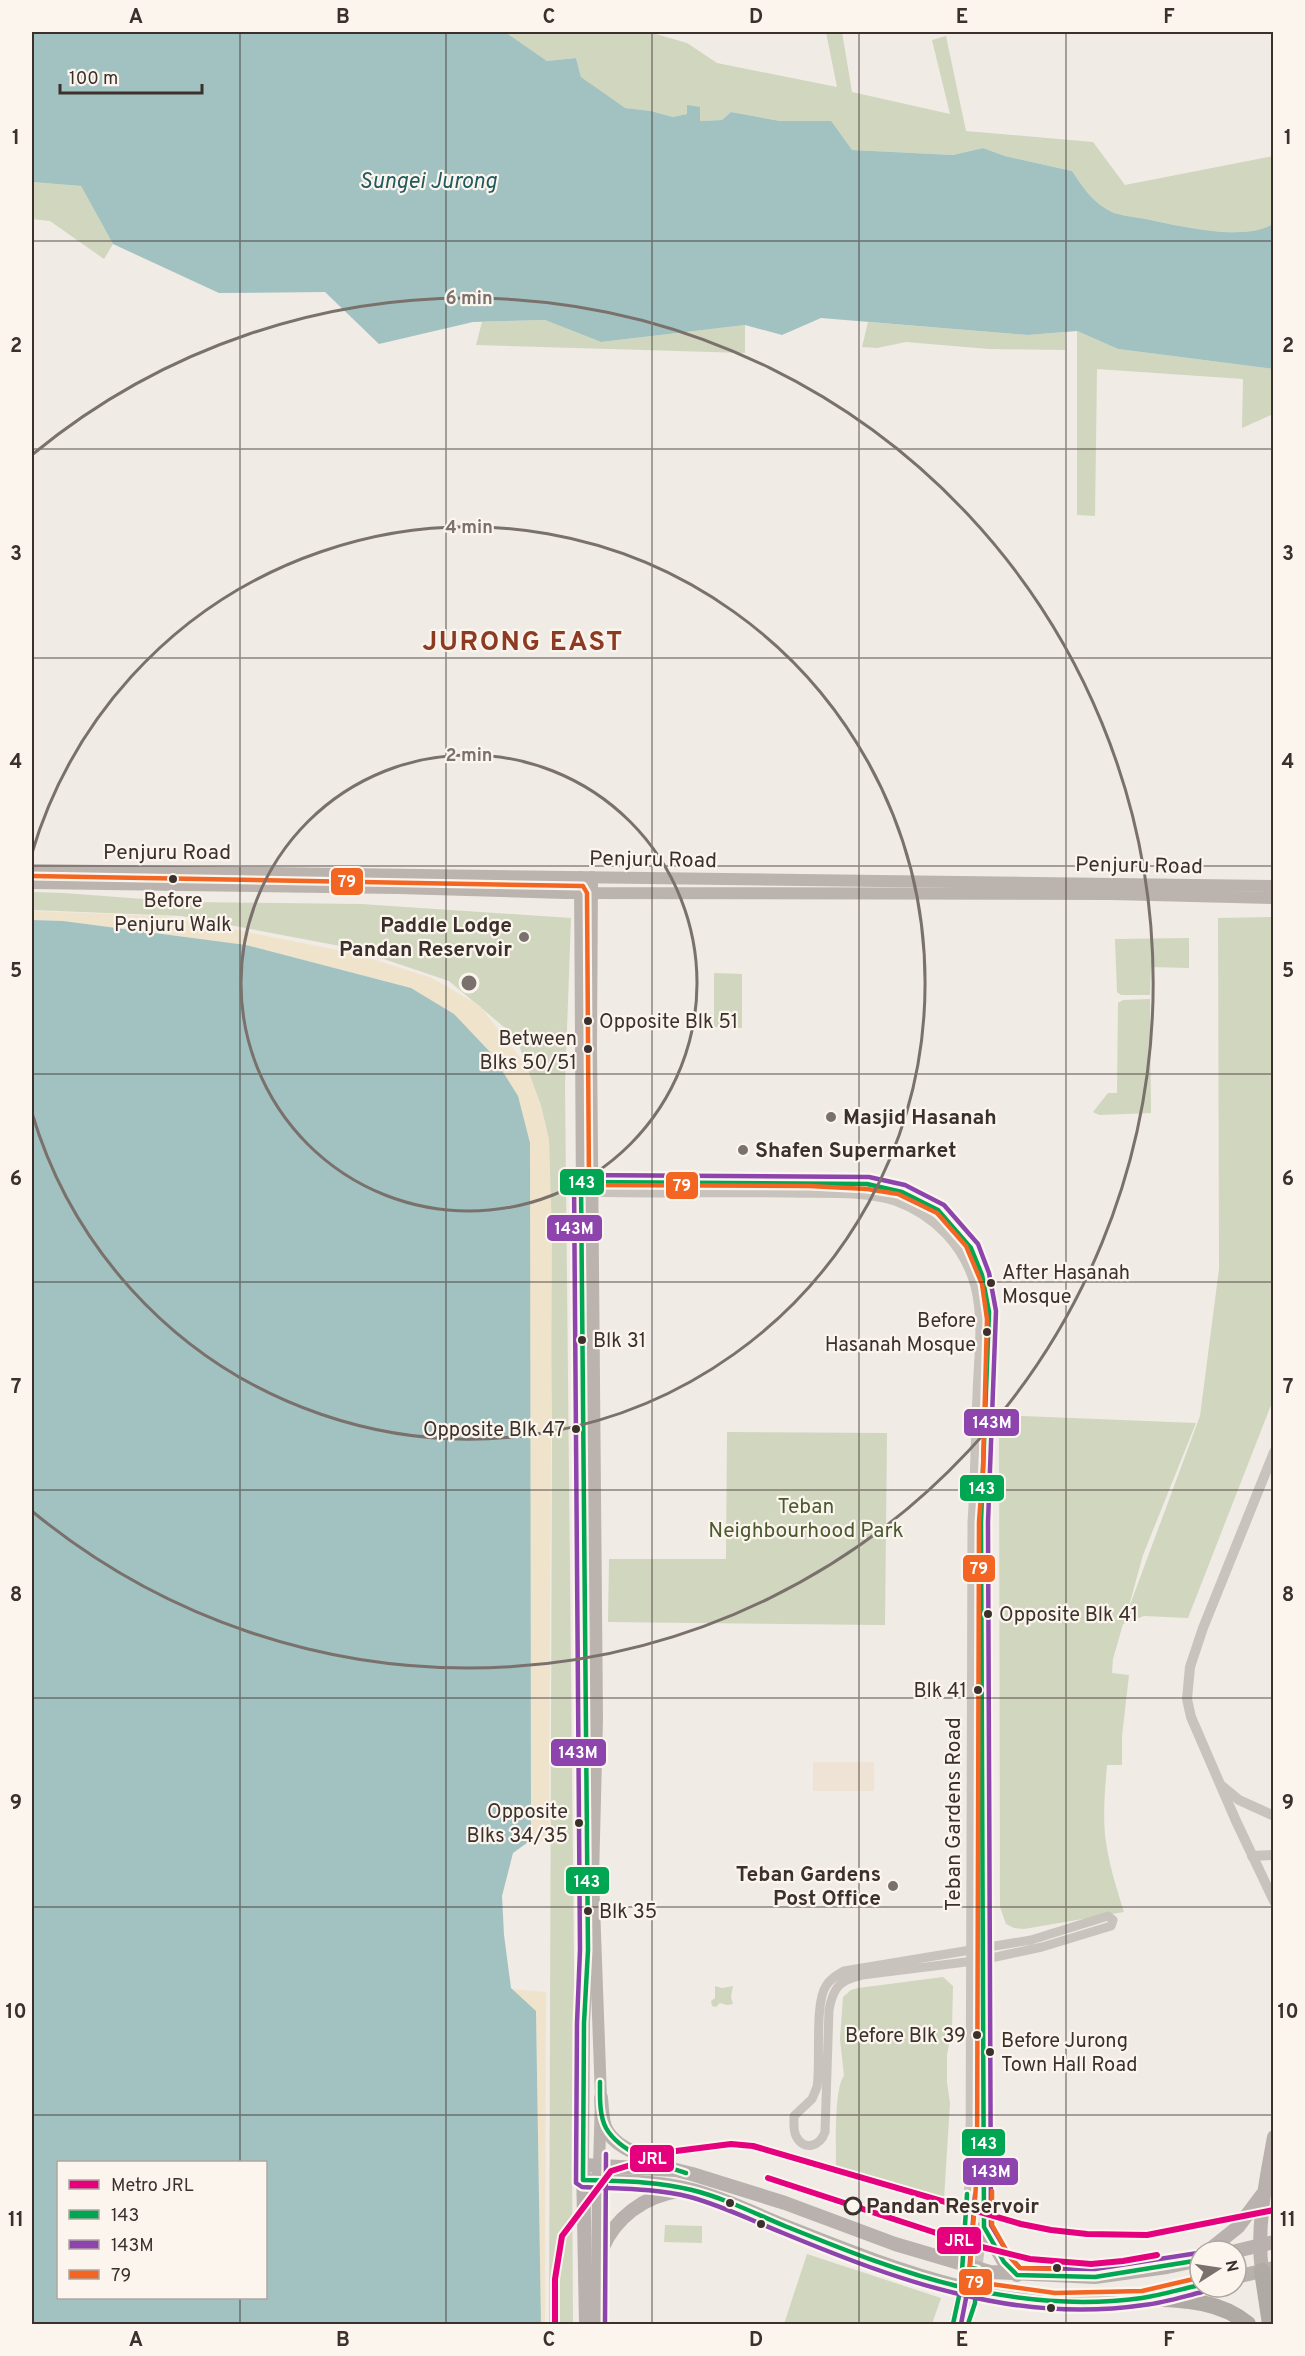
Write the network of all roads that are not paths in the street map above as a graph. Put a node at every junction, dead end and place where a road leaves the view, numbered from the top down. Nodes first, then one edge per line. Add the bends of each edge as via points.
1 (32, 870) edge
2 (586, 877) junction
3 (32, 883) edge
4 (1274, 886) edge
5 (1079, 888) junction
6 (586, 893) junction
7 (1274, 898) edge
8 (587, 1187) junction
9 (1274, 1452) edge
10 (977, 1522) junction
11 (1221, 1786) junction
12 (1274, 1816) edge
13 (1252, 1856) junction
14 (1274, 1856) edge
15 (1274, 1901) edge
16 (982, 1949) junction
17 (970, 1951) junction
18 (982, 1960) junction
19 (970, 1961) junction
20 (601, 2098) junction
21 (1274, 2137) edge
22 (583, 2165) junction
23 (676, 2170) junction
24 (599, 2173) junction
25 (583, 2180) junction
26 (689, 2190) junction
27 (1265, 2190) junction
28 (984, 2227) junction
29 (1223, 2239) edge
30 (1274, 2242) edge
31 (1258, 2246) junction
32 (1248, 2248) edge
33 (599, 2254) junction
34 (1188, 2261) edge
35 (962, 2266) junction
36 (977, 2269) junction
37 (1268, 2270) edge
38 (1017, 2274) junction
39 (1248, 2274) edge
40 (961, 2287) junction
41 (1188, 2288) edge
42 (976, 2290) junction
43 (1143, 2298) junction
44 (586, 2325) edge
45 (598, 2325) edge
46 (953, 2325) edge
47 (968, 2325) edge
48 (1248, 2325) edge
49 (1270, 2325) edge

1 - 2 main road, Penjuru Road
2 - 5 main road, Penjuru Road
2 - 6 main road
3 - 6 main road, Penjuru Road
4 - 5 main road, Penjuru Road
5 - 6 main road, Penjuru Road
5 - 7 main road, Penjuru Road
6 - 8 main road
8 - 10 street, Teban Gardens Road via 867,1184 902,1192 938,1210 971,1248 982,1275 989,1311
8 - 20 main road via 597,1708 593,1878
8 - 22 main road via 588,1950
9 - 11 street via 1203,1628 1188,1681 1191,1717
10 - 16 street, Teban Gardens Road
10 - 17 street, Teban Gardens Road
11 - 12 street via 1239,1800
11 - 13 street
13 - 14 street
13 - 15 street
16 - 17 street
16 - 18 street, Teban Gardens Road
16 - 18 street via 1031,1940 1108,1916 1113,1920 1111,1926 1092,1932
17 - 19 street, Teban Gardens Road
17 - 19 street via 844,1971 832,1978 821,2003 817,2087 812,2099 794,2116 796,2138 802,2144 816,2145 825,2132 829,2010 836,1987 846,1979 862,1975
18 - 19 street
18 - 28 street, Teban Gardens Road
19 - 35 street, Teban Gardens Road via 970,2171
20 - 23 main road via 605,2127 614,2139 635,2154
20 - 24 main road
21 - 27 main road
22 - 24 main road
22 - 25 main road
23 - 24 main road
23 - 35 main road via 785,2203
24 - 25 main road
24 - 26 main road
24 - 33 main road
25 - 44 main road
26 - 33 main road via 662,2195 634,2209 609,2232
26 - 40 main road via 740,2205 876,2260
27 - 29 main road via 1238,2227
27 - 31 main road
28 - 36 street, Teban Gardens Road
28 - 38 main road via 1004,2262
30 - 31 main road
31 - 32 main road
31 - 37 main road
33 - 45 main road
34 - 38 main road via 1095,2277
35 - 36 main road
35 - 40 street, Teban Gardens Road
36 - 38 main road
36 - 42 street, Teban Gardens Road
37 - 39 main road
37 - 49 highway
40 - 42 main road
40 - 46 street, Teban Gardens Road
41 - 43 main road
42 - 43 main road via 1055,2301
42 - 47 street, Teban Gardens Road
43 - 48 highway via 1214,2305

